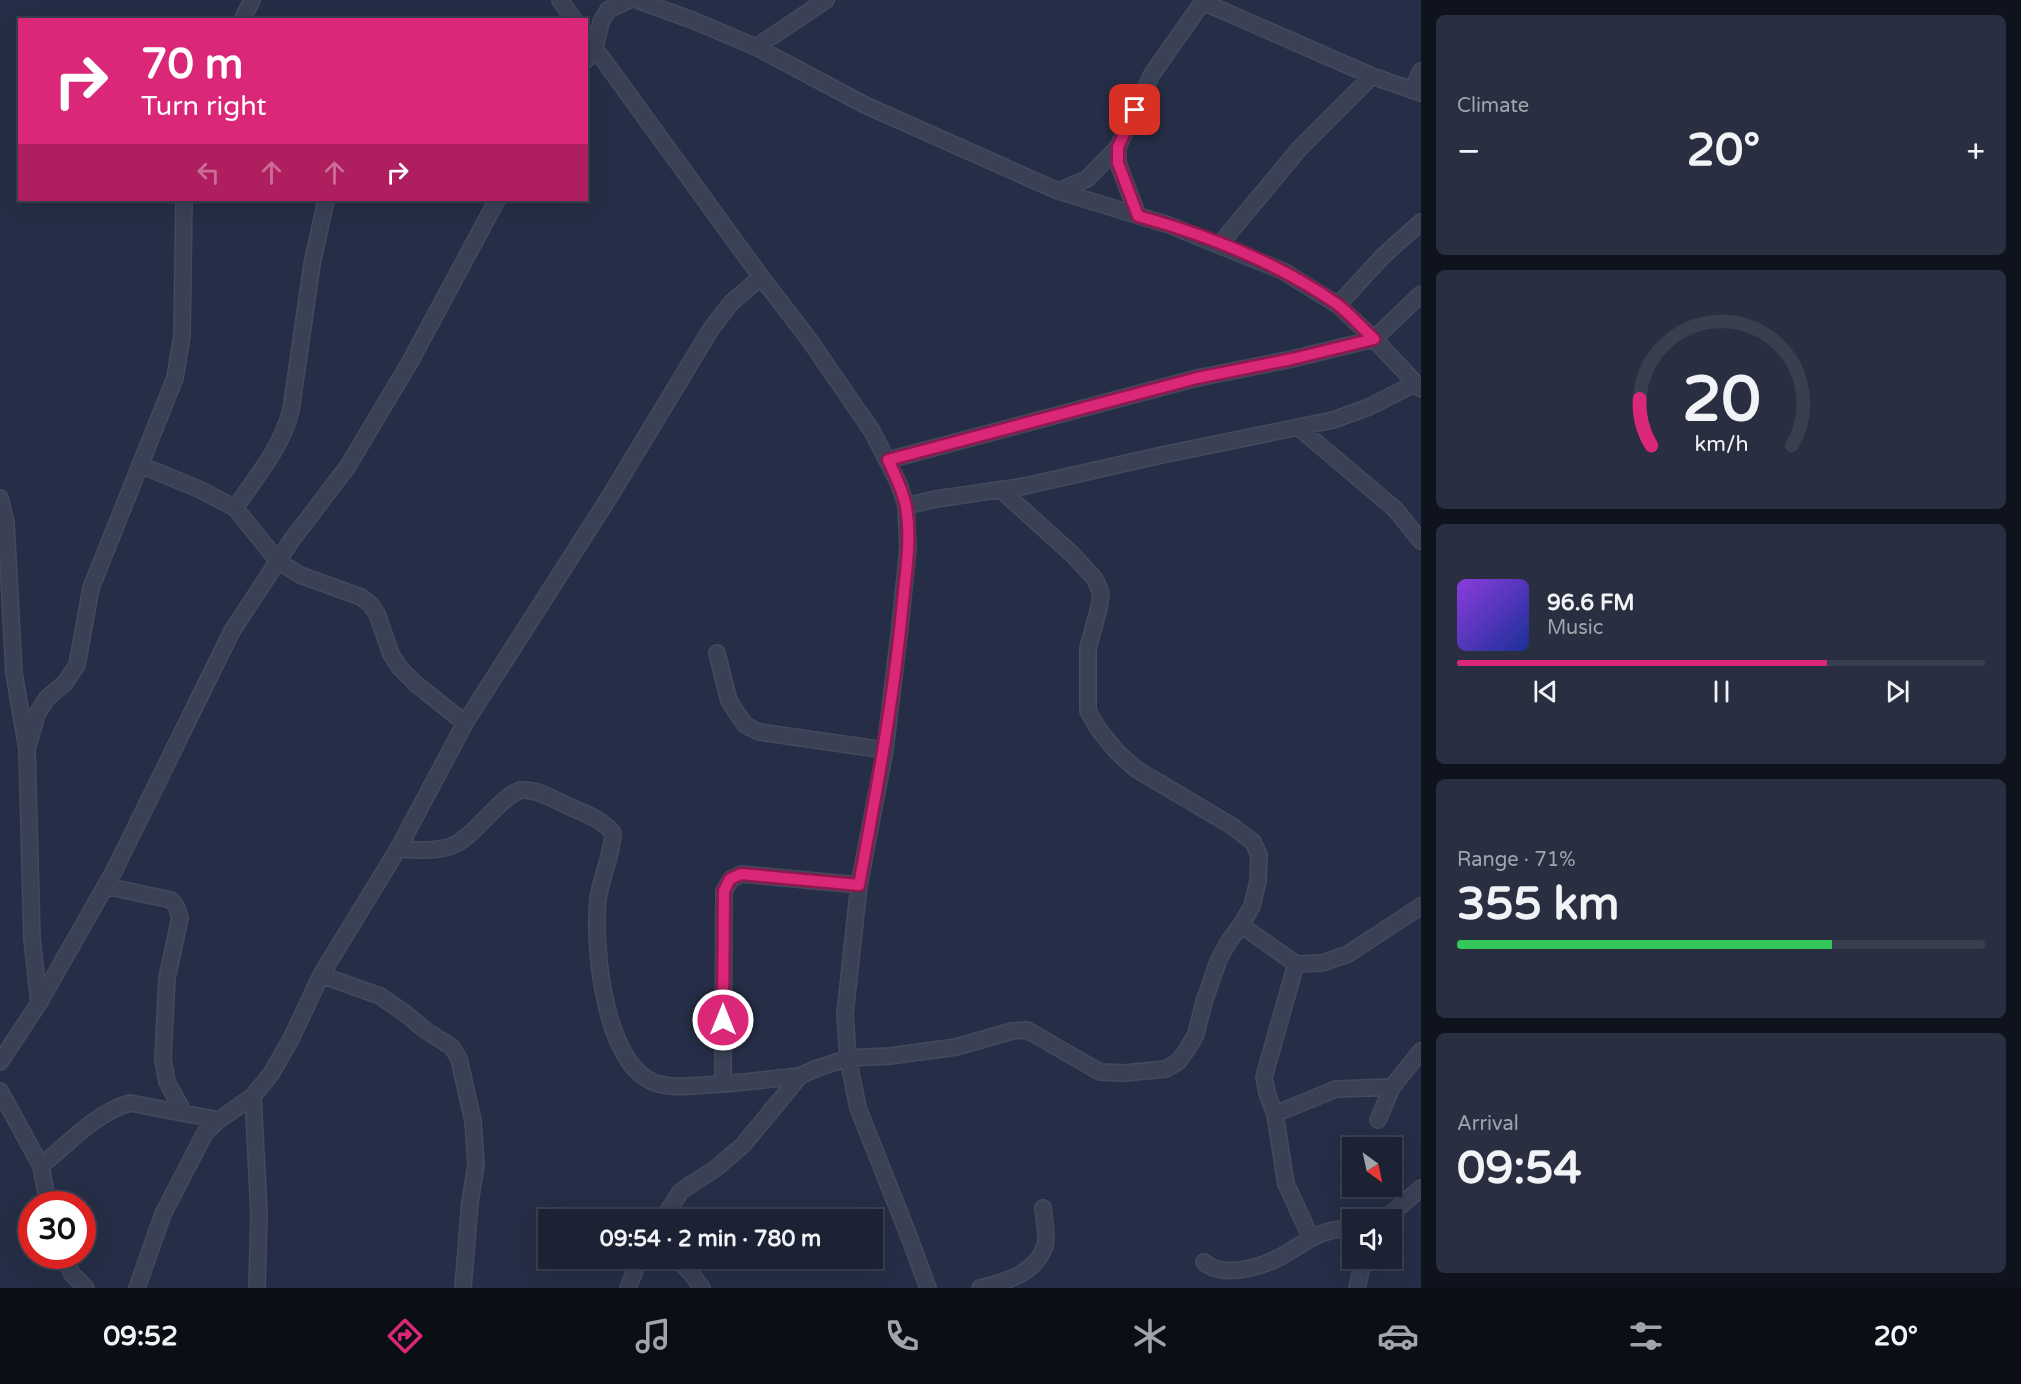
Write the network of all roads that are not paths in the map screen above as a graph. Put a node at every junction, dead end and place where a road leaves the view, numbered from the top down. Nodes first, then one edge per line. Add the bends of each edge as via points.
1 (252, 0) edge
2 (560, 0) edge
3 (629, 0) edge
4 (637, 0) edge
5 (826, 0) edge
6 (1204, 1) edge
7 (243, 18) edge
8 (573, 18) edge
9 (756, 47) junction
10 (589, 48) edge
11 (1421, 71) edge
12 (1372, 76) junction
13 (1416, 91) edge
14 (1118, 147) junction
15 (1058, 191) junction
16 (184, 201) edge
17 (326, 201) edge
18 (496, 201) edge
19 (1138, 216) junction
20 (1421, 222) edge
21 (1220, 244) junction
22 (761, 277) junction
23 (1421, 294) edge
24 (1338, 305) junction
25 (1374, 339) junction
26 (1419, 386) edge
27 (1298, 427) junction
28 (888, 460) junction
29 (140, 465) junction
30 (1001, 490) junction
31 (0, 498) edge
32 (906, 506) junction
33 (235, 508) junction
34 (1421, 541) edge
35 (278, 561) junction
36 (717, 653) dead end
37 (465, 723) junction
38 (27, 749) junction
39 (885, 750) junction
40 (398, 849) junction
41 (859, 885) junction
42 (105, 886) junction
43 (1421, 906) edge
44 (1241, 925) junction
45 (1296, 964) junction
46 (321, 975) junction
47 (39, 1003) junction
48 (1421, 1051) edge
49 (848, 1058) junction
50 (0, 1062) edge
51 (800, 1076) junction
52 (723, 1084) junction
53 (1392, 1088) junction
54 (0, 1091) edge
55 (253, 1096) junction
56 (184, 1113) junction
57 (1275, 1114) junction
58 (219, 1120) junction
59 (1378, 1120) dead end
60 (40, 1166) junction
61 (1421, 1188) edge
62 (45, 1191) edge
63 (1043, 1208) dead end
64 (669, 1209) edge
65 (1397, 1209) edge
66 (1342, 1228) edge
67 (1311, 1238) junction
68 (1204, 1262) dead end
69 (70, 1269) edge
70 (636, 1269) edge
71 (688, 1269) edge
72 (1361, 1269) edge
73 (86, 1288) edge
74 (137, 1288) edge
75 (257, 1288) edge
76 (463, 1288) edge
77 (628, 1288) edge
78 (702, 1288) edge
79 (928, 1288) edge
80 (980, 1288) edge
81 (1357, 1288) edge

1 - 7 street
2 - 8 street
3 - 10 street via 608,10
4 - 9 street
5 - 9 street
6 - 12 street
6 - 14 street via 1152,74
9 - 15 street via 865,105
10 - 22 street
11 - 13 street
12 - 13 street
12 - 21 street via 1300,148
14 - 15 street via 1087,179
14 - 19 street via 1118,163
15 - 19 street
16 - 29 street via 182,335 175,378
17 - 33 street via 287,428
18 - 35 street via 410,362 348,466
19 - 21 street
20 - 24 street
21 - 24 street via 1283,272
22 - 28 street via 840,384
22 - 37 street via 731,303 711,329
23 - 25 street
24 - 25 street
25 - 26 street
25 - 28 street via 1197,378
26 - 27 street via 1350,414
27 - 30 street
27 - 34 street via 1395,509
28 - 32 street
29 - 33 street
29 - 38 street via 91,588 77,664 37,714
30 - 32 street
30 - 44 street via 1071,554 1095,579 1101,593 1088,648 1088,711 1099,730 1136,770 1253,842 1259,855 1258,881 1252,906
31 - 38 street via 6,523 14,673
32 - 39 street via 908,548
33 - 35 street
35 - 37 street via 300,576 361,597 371,605 400,668
35 - 42 street via 232,631
36 - 39 street via 729,701 745,725 759,732
37 - 40 street
38 - 47 street via 32,939
39 - 41 street
40 - 46 street
40 - 52 street via 454,845 521,790 540,793 605,823 613,839 598,899 598,960 612,1030 632,1064 658,1084
41 - 49 street via 845,1014
41 - 52 street via 741,874 730,879 724,891
42 - 47 street
42 - 56 street via 171,900 179,912 167,978 163,1059 167,1082
43 - 45 street via 1348,954 1322,963
44 - 45 street
44 - 49 street via 1219,959 1196,1034 1179,1061 1166,1068 1124,1074 1100,1072 1027,1030 956,1047
45 - 57 street via 1264,1077
46 - 55 street via 292,1037
46 - 76 street via 380,996 452,1047 459,1059 473,1121 476,1165
47 - 50 street
48 - 53 street
49 - 51 street
49 - 79 street via 858,1108
51 - 52 street
51 - 64 street via 743,1146 681,1191
53 - 57 street via 1336,1089
53 - 59 street
54 - 60 street
55 - 58 street
55 - 75 street via 259,1213
56 - 58 street
56 - 60 street via 130,1103 117,1107
57 - 67 street via 1286,1184
58 - 74 street via 205,1133 163,1214
60 - 62 street
61 - 65 street
63 - 80 street via 1045,1245 1033,1266 1009,1281
66 - 67 street
67 - 68 street via 1275,1259 1250,1267 1217,1270
69 - 73 street
70 - 77 street
71 - 78 street
72 - 81 street

